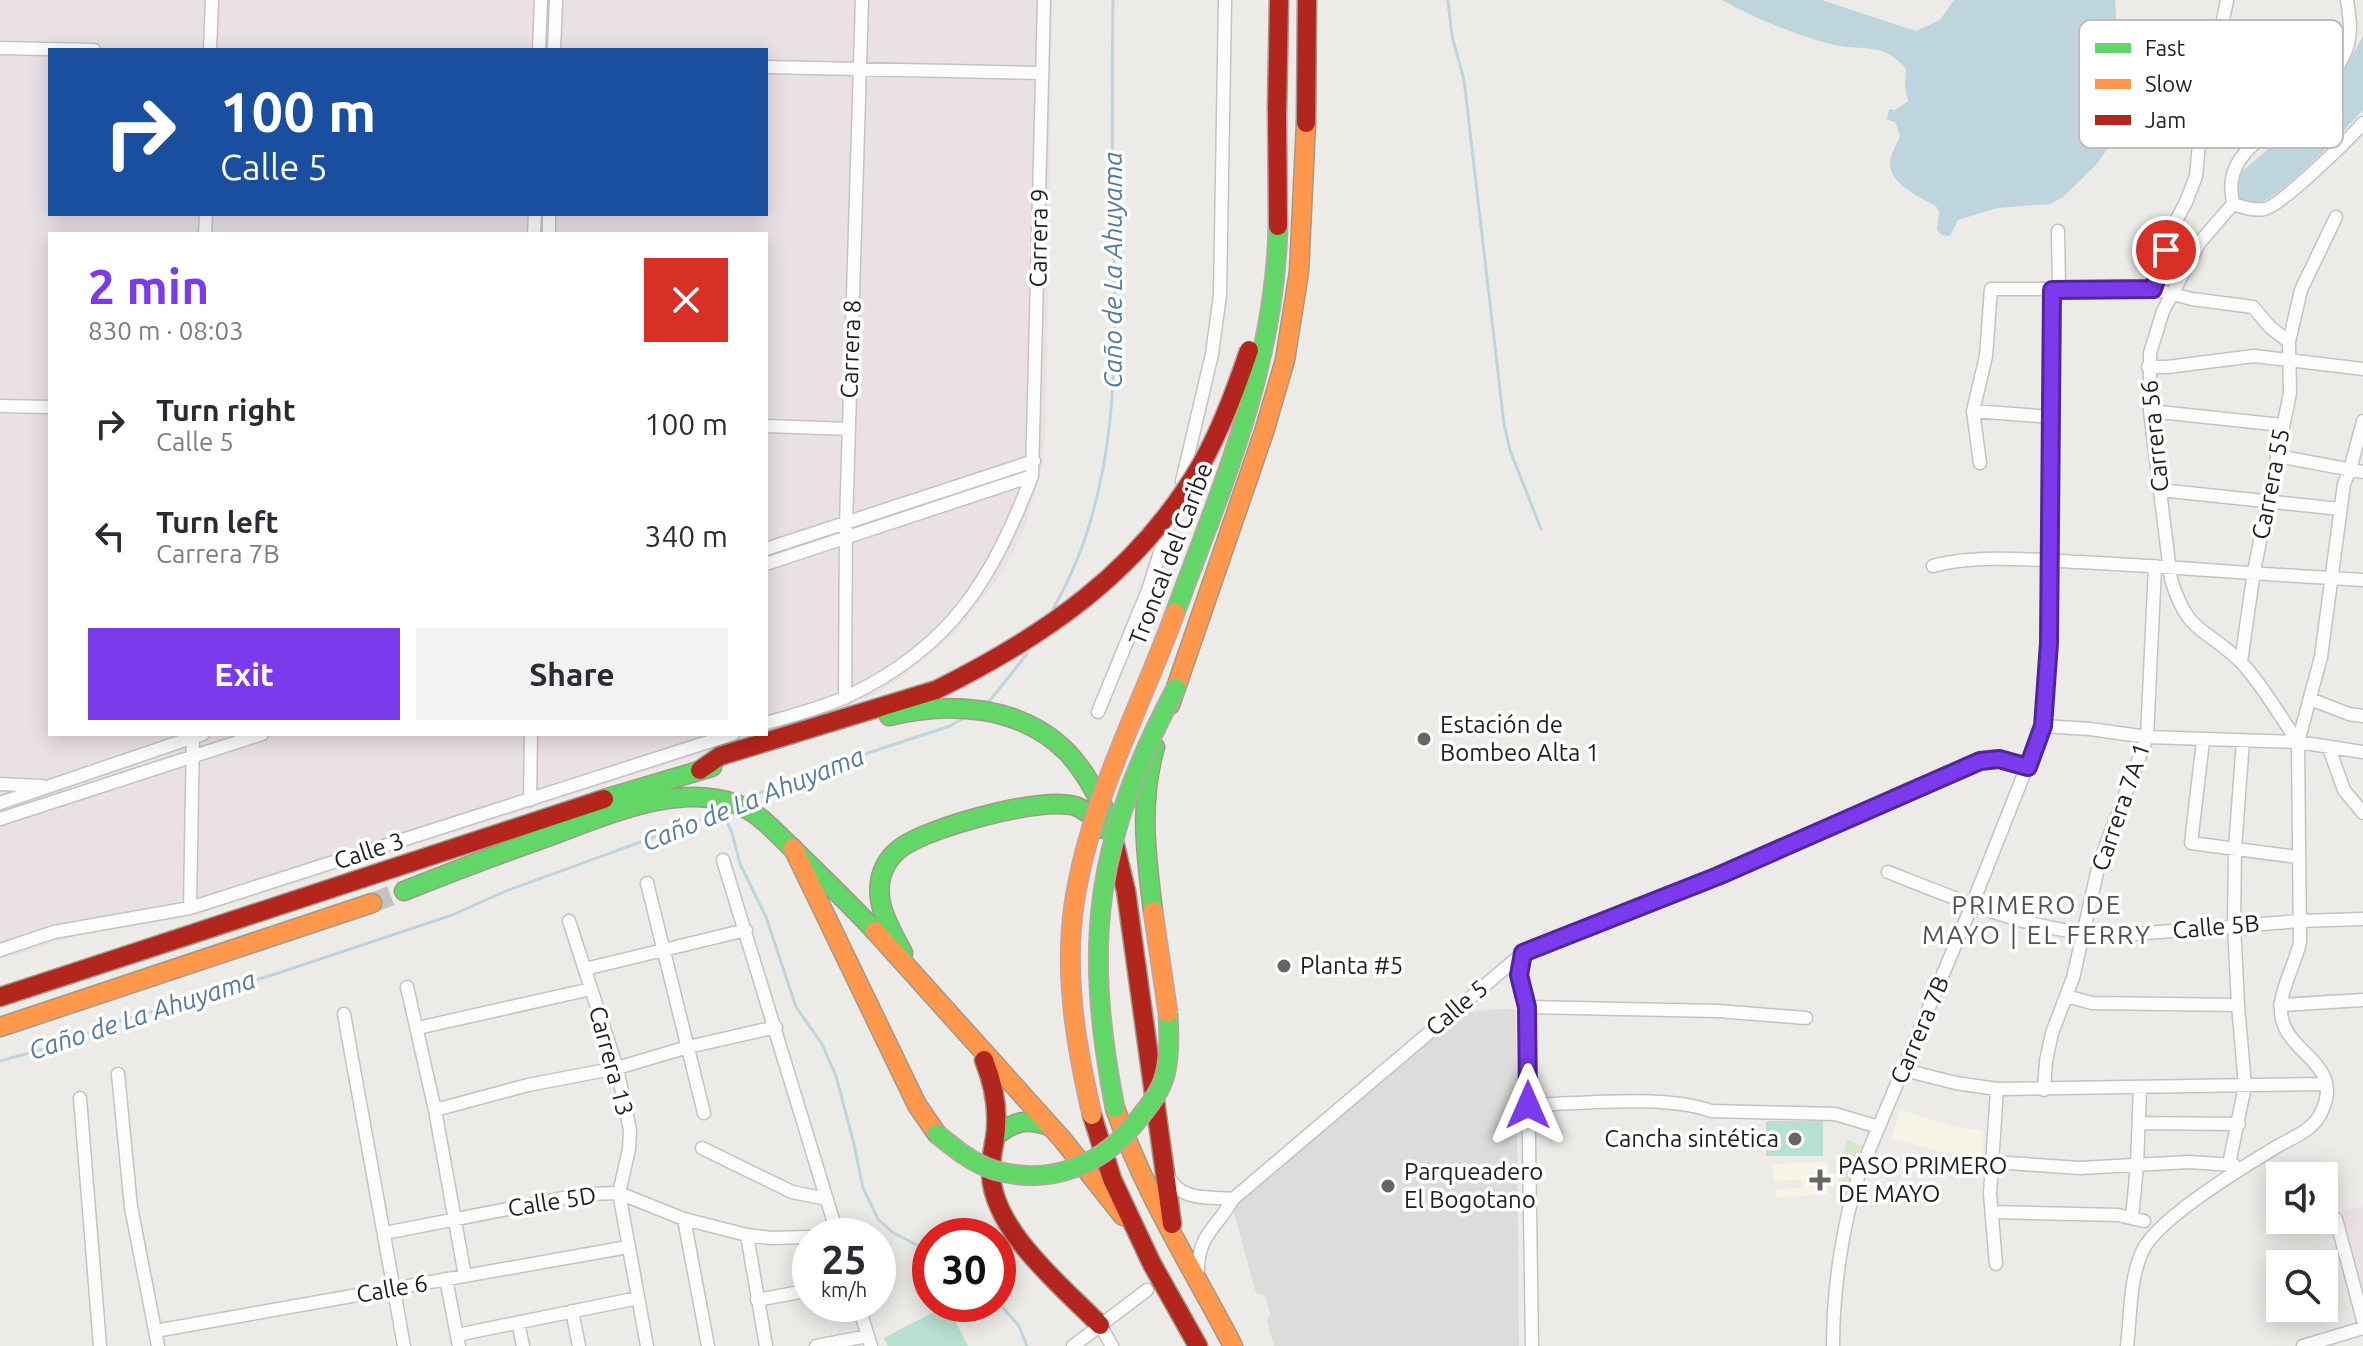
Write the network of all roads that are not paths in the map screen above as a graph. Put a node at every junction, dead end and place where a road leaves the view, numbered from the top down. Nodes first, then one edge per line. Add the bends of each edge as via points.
1 (212, 0) edge
2 (541, 0) edge
3 (556, 0) edge
4 (862, 0) edge
5 (1044, 0) edge
6 (1225, 0) edge
7 (1279, 0) edge
8 (1307, 0) edge
9 (2227, 0) edge
10 (2347, 0) edge
11 (2223, 20) edge
12 (0, 48) edge
13 (210, 48) edge
14 (539, 48) edge
15 (554, 48) edge
16 (48, 49) edge
17 (2343, 55) edge
18 (768, 67) edge
19 (860, 71) junction
20 (1042, 73) junction
21 (1277, 110) junction
22 (2363, 123) edge
23 (2343, 144) edge
24 (2199, 148) edge
25 (2248, 148) edge
26 (2340, 148) edge
27 (2233, 204) junction
28 (2336, 217) dead end
29 (2058, 231) dead end
30 (2153, 289) junction
31 (2056, 290) junction
32 (2172, 294) junction
33 (2289, 342) junction
34 (2290, 359) junction
35 (2148, 367) junction
36 (2363, 369) edge
37 (0, 406) edge
38 (48, 407) edge
39 (1973, 411) junction
40 (2150, 411) junction
41 (2052, 417) junction
42 (2363, 421) edge
43 (2282, 425) junction
44 (768, 426) edge
45 (849, 429) junction
46 (2277, 456) junction
47 (1034, 461) junction
48 (1980, 463) dead end
49 (2357, 471) edge
50 (1032, 476) junction
51 (2160, 490) junction
52 (2269, 500) junction
53 (2340, 509) junction
54 (846, 531) junction
55 (768, 549) edge
56 (2050, 561) junction
57 (768, 563) edge
58 (1933, 566) dead end
59 (2155, 566) junction
60 (2170, 566) junction
61 (2254, 571) junction
62 (2332, 578) junction
63 (2363, 580) edge
64 (2241, 662) junction
65 (1176, 688) junction
66 (845, 698) junction
67 (2310, 699) junction
68 (1100, 708) dead end
69 (2363, 716) edge
70 (768, 722) edge
71 (2043, 726) junction
72 (193, 736) edge
73 (196, 736) edge
74 (256, 736) edge
75 (531, 736) edge
76 (727, 736) edge
77 (2147, 737) junction
78 (2203, 741) junction
79 (2243, 741) junction
80 (2298, 742) junction
81 (2329, 748) junction
82 (2363, 752) edge
83 (193, 758) junction
84 (2028, 767) junction
85 (700, 770) junction
86 (0, 784) edge
87 (49, 787) junction
88 (530, 800) junction
89 (0, 803) edge
90 (2363, 813) edge
91 (0, 819) edge
92 (1113, 838) junction
93 (793, 848) junction
94 (2235, 848) junction
95 (2297, 857) junction
96 (723, 860) dead end
97 (1888, 872) dead end
98 (647, 883) dead end
99 (404, 891) tunnel mouth
100 (372, 903) tunnel mouth
101 (1972, 905) junction
102 (190, 908) junction
103 (2363, 919) edge
104 (569, 921) dead end
105 (2300, 921) junction
106 (2234, 925) junction
107 (746, 930) junction
108 (2082, 934) junction
109 (662, 949) junction
110 (0, 950) edge
111 (1523, 953) junction
112 (585, 969) junction
113 (917, 979) junction
114 (407, 987) dead end
115 (591, 989) junction
116 (2066, 996) junction
117 (0, 997) edge
118 (2363, 1000) edge
119 (2238, 1005) junction
120 (2280, 1005) junction
121 (1527, 1007) junction
122 (344, 1014) dead end
123 (1806, 1018) dead end
124 (0, 1027) edge
125 (776, 1027) junction
126 (418, 1028) junction
127 (688, 1047) junction
128 (980, 1050) junction
129 (617, 1068) junction
130 (1904, 1070) junction
131 (118, 1074) dead end
132 (2326, 1084) junction
133 (2245, 1086) junction
134 (2140, 1088) junction
135 (1997, 1089) junction
136 (2044, 1090) junction
137 (80, 1098) dead end
138 (1528, 1105) junction
139 (435, 1110) junction
140 (704, 1113) dead end
141 (2139, 1123) junction
142 (2239, 1124) junction
143 (1049, 1126) junction
144 (1879, 1127) junction
145 (996, 1136) junction
146 (702, 1148) dead end
147 (1160, 1155) junction
148 (1994, 1162) junction
149 (2229, 1164) junction
150 (2137, 1165) junction
151 (2245, 1167) junction
152 (619, 1193) junction
153 (827, 1199) junction
154 (1233, 1199) junction
155 (1992, 1212) junction
156 (833, 1218) edge
157 (684, 1219) junction
158 (455, 1220) junction
159 (2338, 1226) edge
160 (385, 1233) junction
161 (747, 1235) junction
162 (792, 1237) edge
163 (628, 1247) junction
164 (1179, 1251) junction
165 (1152, 1264) junction
166 (1996, 1264) dead end
167 (465, 1276) junction
168 (446, 1279) junction
169 (1200, 1285) junction
170 (395, 1288) junction
171 (1147, 1290) dead end
172 (792, 1293) edge
173 (638, 1298) junction
174 (757, 1300) junction
175 (572, 1311) junction
176 (2363, 1320) edge
177 (518, 1322) junction
178 (1100, 1325) junction
179 (2363, 1328) edge
180 (155, 1331) junction
181 (458, 1340) edge
182 (869, 1341) edge
183 (100, 1346) edge
184 (158, 1346) edge
185 (404, 1346) edge
186 (523, 1346) edge
187 (579, 1346) edge
188 (647, 1346) edge
189 (708, 1346) edge
190 (766, 1346) edge
191 (816, 1346) edge
192 (1073, 1346) edge
193 (1112, 1346) edge
194 (1198, 1346) edge
195 (1233, 1346) edge
196 (1532, 1346) edge
197 (1833, 1346) edge
198 (2127, 1346) edge
199 (2303, 1346) edge

1 - 13 street
2 - 14 street
3 - 15 street
4 - 19 street, Carrera 8
5 - 20 street, Carrera 9
6 - 68 street via 1220,295 1212,354 1167,532
7 - 21 main road, Troncal del Caribe
8 - 65 main road, Troncal del Caribe via 1305,177 1295,313 1268,422
9 - 11 street
10 - 17 street via 2350,20
12 - 16 street
18 - 19 street
19 - 20 street
19 - 45 street, Carrera 8
20 - 47 street, Carrera 9
21 - 85 main road, bridge via 1259,310 1236,391 1204,462 1150,538 1094,594 981,668 936,690 720,756
21 - 165 main road, Troncal del Caribe, bridge via 1277,253 1262,362 1229,469 1115,761 1079,877 1070,966 1074,1039 1112,1179
22 - 23 street
24 - 30 street via 2196,176 2171,230
25 - 27 street via 2231,180
26 - 27 street via 2267,209
27 - 32 street, Carrera 56 via 2200,242
28 - 33 street, Carrera 55 via 2301,290
29 - 31 street, Carrera 7B
30 - 31 street
30 - 32 street
31 - 39 street via 1990,291 1986,356
31 - 41 street, Carrera 7B
32 - 33 street via 2253,307
32 - 35 street, Carrera 56
33 - 34 street, Carrera 55
34 - 35 street via 2254,356
34 - 36 street
34 - 43 street, Carrera 55 via 2290,393
35 - 40 street, Carrera 56
37 - 38 street
39 - 41 street
39 - 48 street
40 - 43 street
40 - 51 street, Carrera 56
41 - 56 street, Carrera 7B
42 - 49 street
43 - 46 street, Carrera 55
44 - 45 street
45 - 54 street, Carrera 8
46 - 49 street
46 - 52 street, Carrera 55
47 - 50 street, Carrera 9
47 - 54 street
49 - 53 street via 2344,484
50 - 54 street
50 - 66 street via 1009,537 965,607 934,640 882,679
51 - 52 street
51 - 60 street, Carrera 56
52 - 53 street
52 - 61 street, Carrera 55
53 - 62 street
54 - 55 street
54 - 57 street
54 - 66 street, Carrera 8
56 - 58 street via 1952,560
56 - 59 street
56 - 71 street, Carrera 7B
59 - 60 street
59 - 77 street, Carrera 7A 1
60 - 61 street
60 - 64 street, Carrera 56 via 2187,617
61 - 62 street
61 - 64 street, Carrera 55
62 - 63 street
62 - 67 street
64 - 80 street
65 - 93 main road, bridge via 1150,761 1144,820 1167,1064 1158,1093 1133,1130 1087,1165 1033,1177 993,1171 937,1134 917,1105
65 - 164 main road, Troncal del Caribe, bridge via 1130,778 1115,823 1097,918 1096,978 1104,1062 1122,1132
66 - 70 street
67 - 69 street
67 - 80 street
71 - 77 street
71 - 84 street, Carrera 7B
72 - 87 street
73 - 83 street
74 - 83 street
75 - 88 street
76 - 88 street, Calle 3
77 - 78 street
77 - 108 street, Carrera 7A 1 via 2099,864
78 - 79 street
78 - 94 street via 2190,839 2194,845
79 - 80 street
79 - 94 street
80 - 81 street
80 - 95 street
81 - 82 street
81 - 90 street via 2344,790
83 - 91 street
83 - 102 street
84 - 101 street, Carrera 7B
84 - 111 street, Calle 5 via 1999,759 1980,761 1721,875
85 - 92 main road via 907,711 957,706 1000,714 1061,746 1092,785
85 - 117 main road
86 - 87 street
87 - 89 street
88 - 102 street, Calle 3
92 - 113 main road via 1082,809 1069,805 942,827 908,842 892,856 880,882 881,904
92 - 147 main road via 1126,891
93 - 99 main road via 737,804 712,798 670,799 633,806
93 - 113 main road
94 - 95 street
94 - 106 street
95 - 105 street
96 - 107 street
97 - 101 street, Calle 5B
98 - 109 street
100 - 124 main road
101 - 108 street, Calle 5B via 2036,927
101 - 130 street, Carrera 7B
102 - 110 street, Calle 3 via 54,932
103 - 105 street, Calle 5B
104 - 112 street, Carrera 13
105 - 106 street, Calle 5B
105 - 120 street via 2296,961
106 - 108 street, Calle 5B
106 - 119 street
107 - 109 street
107 - 125 street
108 - 116 street, Carrera 7A 1
109 - 112 street
109 - 127 street
111 - 121 street via 1519,975
111 - 154 street, Calle 5
112 - 115 street, Carrera 13
113 - 128 main road
114 - 126 street
115 - 126 street
115 - 129 street, Carrera 13
116 - 119 street via 2092,1003
116 - 136 street, Carrera 7A 1 via 2052,1033
118 - 120 street
119 - 133 street
120 - 132 street via 2286,1029 2320,1068
121 - 123 street
121 - 138 street
122 - 160 street
125 - 127 street
125 - 153 street
126 - 139 street
127 - 129 street
127 - 140 street
128 - 143 main road
128 - 145 main road via 992,1077
129 - 139 street
129 - 152 street, Carrera 13 via 630,1130
130 - 135 street
130 - 144 street, Carrera 7B
131 - 180 street via 138,1257
132 - 133 street
132 - 151 street via 2321,1115 2306,1131
133 - 134 street
133 - 142 street
134 - 136 street
134 - 141 street
135 - 136 street
135 - 148 street
137 - 183 street
138 - 144 street via 1670,1103 1711,1111 1835,1114
138 - 196 street
139 - 158 street
141 - 142 street
141 - 150 street
142 - 149 street
143 - 145 main road via 1020,1120
143 - 165 main road via 1127,1221
144 - 197 street, Carrera 7B via 1851,1200
145 - 178 main road via 991,1182 998,1208 1015,1236
146 - 153 street via 792,1192
147 - 154 street via 1179,1190 1208,1200
147 - 164 main road
148 - 150 street via 2080,1168
148 - 155 street
149 - 150 street
149 - 151 street
150 - 155 street via 2138,1220
151 - 198 street via 2154,1233 2143,1250 2132,1292
152 - 157 street, Calle 5D
152 - 158 street, Calle 5D via 584,1194
152 - 163 street, Carrera 13
153 - 156 street
154 - 169 street, Calle 5 via 1202,1240
155 - 166 street
157 - 161 street, Calle 5D
157 - 189 street
158 - 160 street, Calle 5D
158 - 167 street
159 - 176 street
160 - 170 street
161 - 162 street, Calle 5D
161 - 174 street
163 - 167 street, Calle 6
163 - 173 street, Carrera 13
164 - 169 main road, Troncal del Caribe
165 - 194 main road
167 - 168 street, Calle 6
168 - 170 street, Calle 6
168 - 181 street
169 - 195 main road, Troncal del Caribe
170 - 180 street, Calle 6
170 - 185 street
171 - 178 street
172 - 174 street
173 - 175 street
173 - 188 street, Carrera 13
174 - 190 street
175 - 177 street
175 - 187 street
177 - 181 street
177 - 186 street
178 - 192 street
178 - 193 street
179 - 199 street
180 - 184 street
182 - 191 street

